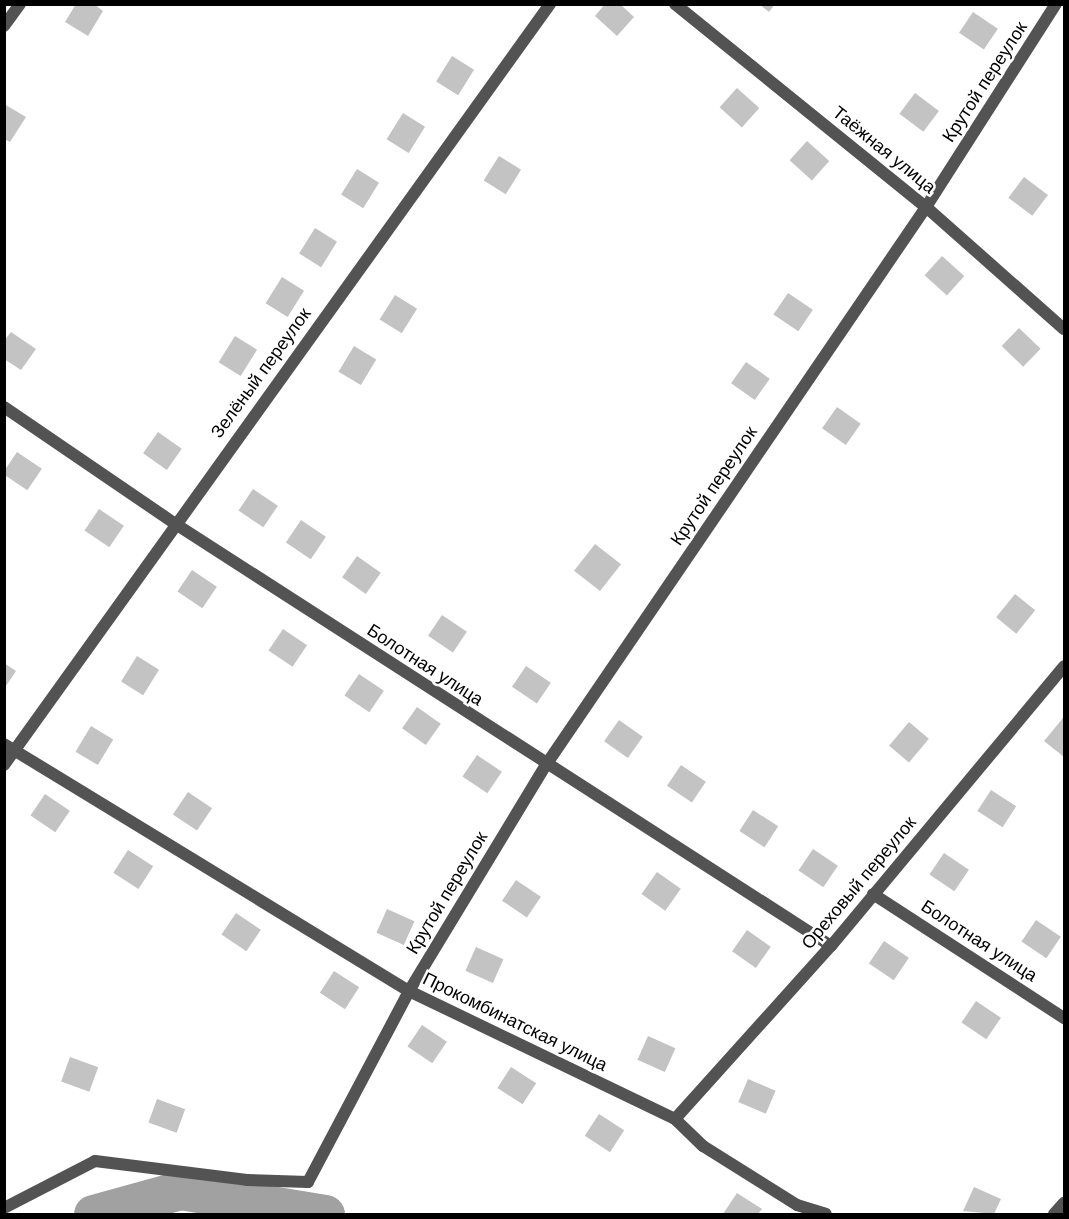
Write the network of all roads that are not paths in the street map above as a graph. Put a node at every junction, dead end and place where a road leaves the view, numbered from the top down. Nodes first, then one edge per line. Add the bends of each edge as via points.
1 (20, 4) edge
2 (550, 4) edge
3 (675, 4) edge
4 (1056, 4) edge
5 (4, 26) edge
6 (926, 207) junction
7 (1065, 328) edge
8 (4, 407) edge
9 (174, 523) junction
10 (1065, 666) edge
11 (9, 748) edge
12 (4, 765) edge
13 (546, 765) junction
14 (873, 894) junction
15 (831, 946) junction
16 (409, 991) junction
17 (1065, 1018) edge
18 (675, 1119) junction
19 (1065, 1203) edge
20 (4, 1208) edge
21 (826, 1215) edge
22 (1054, 1215) edge

1 - 5 street
2 - 9 street, Зелёный переулок
3 - 6 street, Таёжная улица
4 - 6 street, Крутой переулок
6 - 7 street, Таёжная улица
6 - 13 street, Крутой переулок
8 - 9 street, Болотная улица
9 - 11 street, Зелёный переулок
9 - 13 street, Болотная улица
10 - 14 street, Ореховый переулок
11 - 12 street, Зелёный переулок
11 - 16 street, Прокомбинатская улица
13 - 15 street, Болотная улица
13 - 16 street, Крутой переулок
14 - 15 street, Ореховый переулок
14 - 17 street, Болотная улица
15 - 18 street, Ореховый переулок
16 - 18 street, Прокомбинатская улица
16 - 20 street, Крутой переулок via 308,1182 247,1180 95,1161
18 - 21 street, Прокомбинатская улица via 703,1146 797,1205
19 - 22 street

